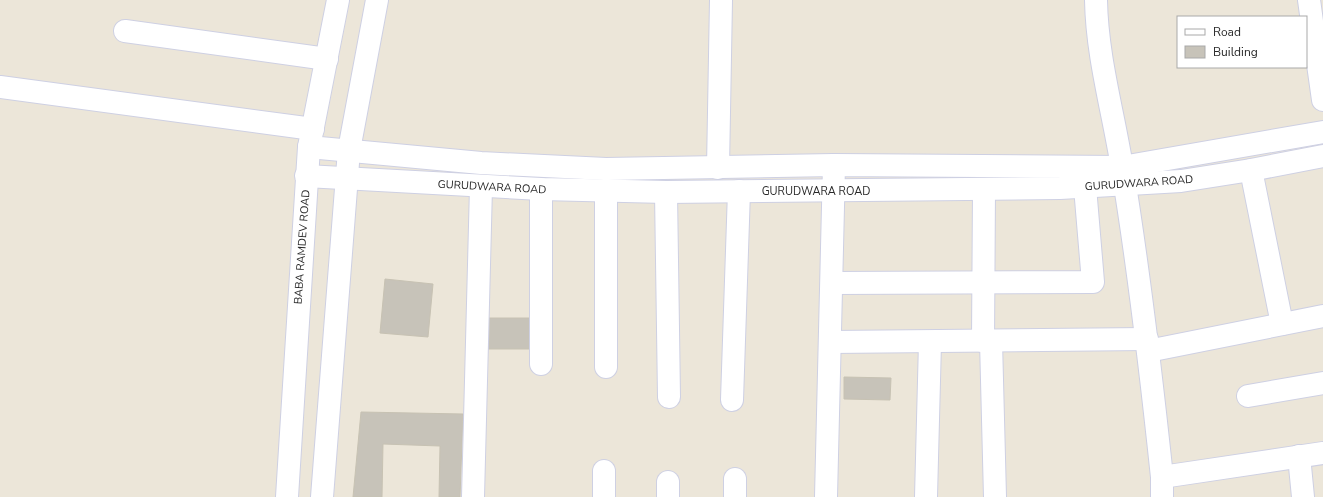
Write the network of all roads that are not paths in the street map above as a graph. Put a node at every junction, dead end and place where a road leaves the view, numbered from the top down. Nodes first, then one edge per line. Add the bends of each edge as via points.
1 (338, 0) edge
2 (377, 0) edge
3 (721, 0) edge
4 (1096, 0) edge
5 (1309, 0) edge
6 (125, 31) dead end
7 (327, 59) junction
8 (0, 87) edge
9 (1323, 100) edge
10 (1323, 132) edge
11 (311, 138) junction
12 (349, 150) junction
13 (1323, 156) edge
14 (834, 165) junction
15 (718, 168) junction
16 (1251, 170) junction
17 (306, 176) junction
18 (1123, 176) junction
19 (348, 178) junction
20 (481, 187) junction
21 (1085, 187) junction
22 (541, 190) junction
23 (606, 190) junction
24 (984, 190) junction
25 (738, 191) junction
26 (834, 191) junction
27 (666, 192) junction
28 (983, 282) junction
29 (832, 283) junction
30 (1323, 316) edge
31 (1282, 324) junction
32 (987, 341) junction
33 (830, 342) junction
34 (930, 342) junction
35 (1147, 345) junction
36 (541, 364) dead end
37 (606, 367) dead end
38 (1323, 383) edge
39 (1248, 396) dead end
40 (669, 398) dead end
41 (732, 400) dead end
42 (1323, 452) edge
43 (1299, 456) junction
44 (604, 471) dead end
45 (1162, 487) edge
46 (287, 497) edge
47 (322, 497) edge
48 (473, 497) edge
49 (604, 497) edge
50 (826, 497) edge
51 (926, 497) edge
52 (995, 497) edge
53 (1303, 497) edge

1 - 7 street, BABA RAMDEV ROAD
2 - 12 street
3 - 15 street
4 - 18 street via 1096,31
5 - 9 street
6 - 7 street
7 - 11 street, BABA RAMDEV ROAD
8 - 11 street, GURUDWARA ROAD
10 - 18 street, GURUDWARA ROAD
11 - 12 street, GURUDWARA ROAD
11 - 17 street, BABA RAMDEV ROAD
12 - 15 street, GURUDWARA ROAD via 540,167
12 - 19 street
13 - 16 street, GURUDWARA ROAD
14 - 15 street, GURUDWARA ROAD
14 - 18 street, GURUDWARA ROAD
14 - 26 street
16 - 18 street, GURUDWARA ROAD via 1181,181
16 - 31 street
17 - 19 street, GURUDWARA ROAD
17 - 46 street, BABA RAMDEV ROAD
18 - 21 street, GURUDWARA ROAD
18 - 35 street
19 - 20 street, GURUDWARA ROAD
19 - 47 street
20 - 22 street, GURUDWARA ROAD
20 - 48 street
21 - 24 street, GURUDWARA ROAD
21 - 28 street via 1093,282
22 - 23 street, GURUDWARA ROAD
22 - 36 street
23 - 27 street, GURUDWARA ROAD
23 - 37 street
24 - 26 street, GURUDWARA ROAD
24 - 28 street
25 - 26 street, GURUDWARA ROAD
25 - 27 street, GURUDWARA ROAD
25 - 41 street
26 - 29 street
27 - 40 street
28 - 29 street
28 - 32 street
29 - 33 street
30 - 31 street
31 - 35 street
32 - 34 street
32 - 35 street
32 - 52 street
33 - 34 street
33 - 50 street
34 - 51 street
35 - 45 street
38 - 39 street
42 - 43 street
43 - 45 street
43 - 53 street
44 - 49 street

